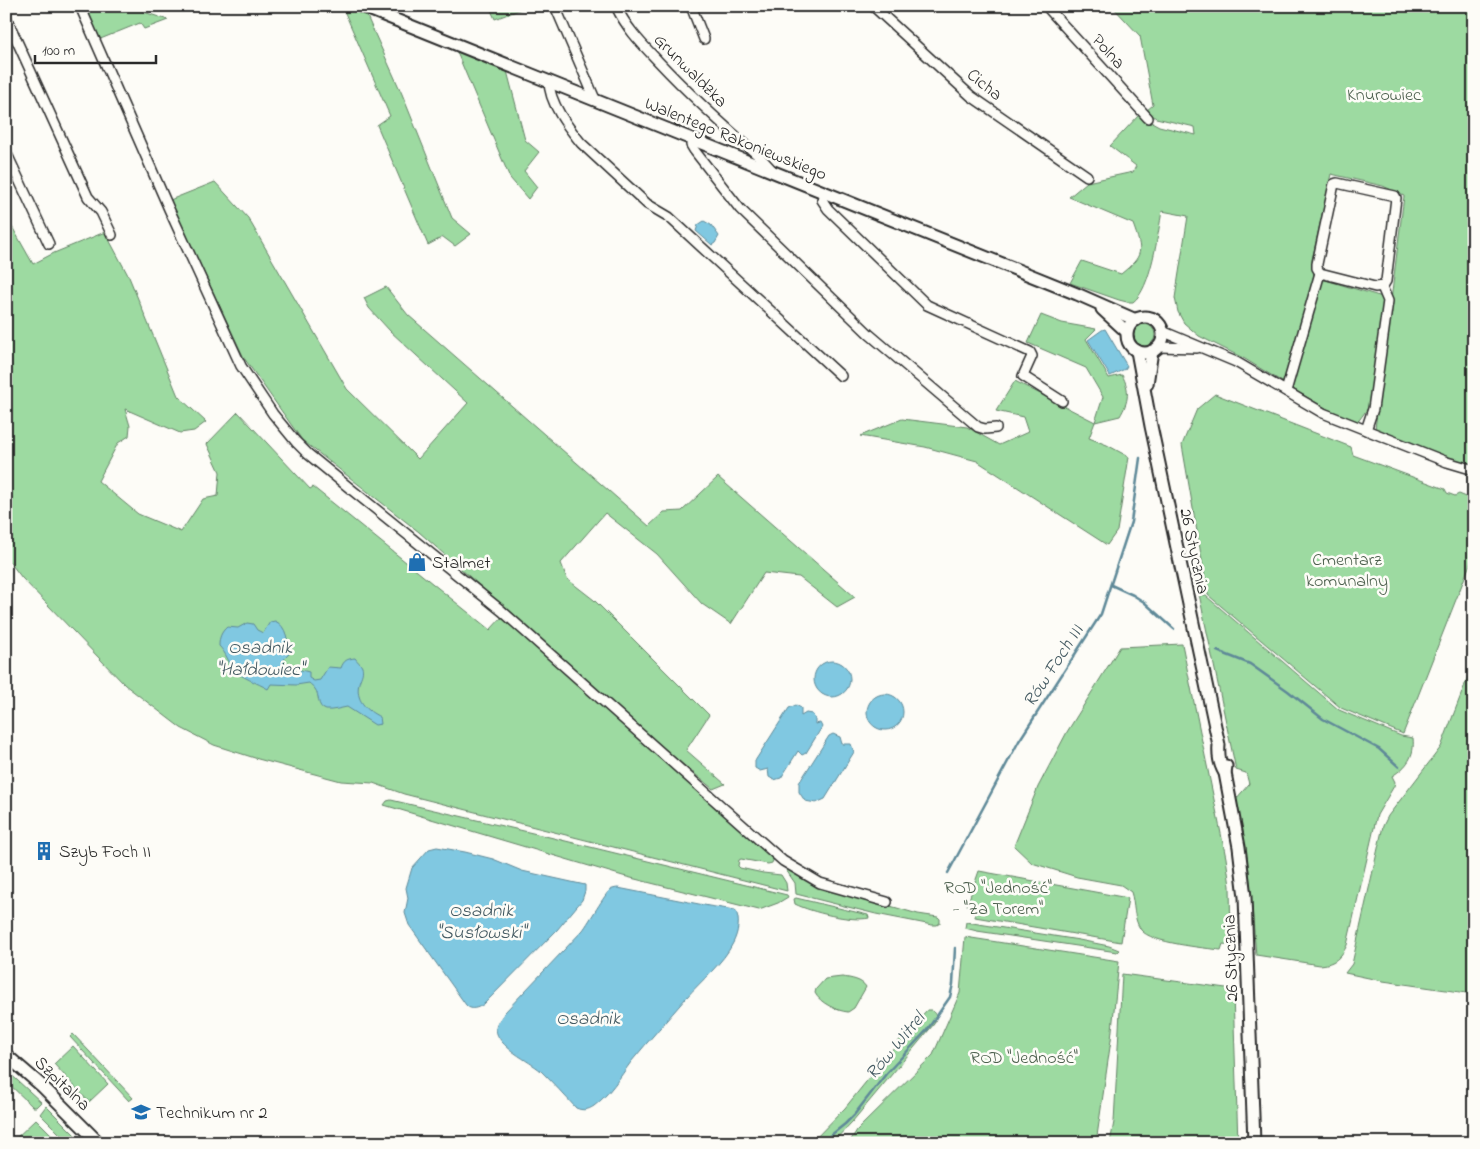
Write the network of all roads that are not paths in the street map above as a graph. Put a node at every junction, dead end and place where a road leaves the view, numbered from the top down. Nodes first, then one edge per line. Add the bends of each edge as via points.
1 (80, 6) edge
2 (361, 6) edge
3 (555, 6) edge
4 (616, 6) edge
5 (691, 6) edge
6 (873, 6) edge
7 (1046, 6) edge
8 (6, 17) edge
9 (704, 39) dead end
10 (549, 81) junction
11 (595, 99) junction
12 (1148, 118) dead end
13 (691, 139) junction
14 (6, 152) edge
15 (772, 171) junction
16 (1087, 176) dead end
17 (824, 192) junction
18 (112, 235) dead end
19 (49, 244) dead end
20 (1320, 273) junction
21 (1382, 287) junction
22 (1097, 304) junction
23 (1136, 320) junction
24 (1162, 331) junction
25 (1127, 332) junction
26 (1200, 348) junction
27 (1155, 349) junction
28 (1137, 351) junction
29 (842, 376) dead end
30 (1286, 391) junction
31 (1146, 393) junction
32 (1062, 400) dead end
33 (996, 428) dead end
34 (1366, 430) junction
35 (1474, 470) edge
36 (887, 902) dead end
37 (6, 1055) edge
38 (94, 1141) edge
39 (1254, 1143) edge

1 - 36 street via 241,366 296,442 502,611 783,861 820,883
2 - 10 street, Walentego Rakoniewskiego
3 - 11 street
4 - 15 street, Grunwaldzka via 633,34 671,75
5 - 9 street
6 - 16 street, Cicha via 971,96
7 - 12 street, Polna
8 - 18 street via 88,197 101,212
10 - 11 street, Walentego Rakoniewskiego
10 - 29 street via 552,98 581,143 647,204 669,217
11 - 13 street, Walentego Rakoniewskiego
13 - 15 street, Walentego Rakoniewskiego
13 - 33 street via 694,150 740,209 869,334 978,427
14 - 19 street
15 - 17 street, Walentego Rakoniewskiego
17 - 22 street, Walentego Rakoniewskiego
17 - 32 street via 822,200 828,209 927,305 1030,352 1032,356 1023,376
20 - 21 street
20 - 21 street via 1317,264 1334,184 1393,195 1396,198 1386,281
20 - 30 street
21 - 34 street via 1388,301 1373,409
22 - 23 street, Walentego Rakoniewskiego
22 - 25 street, Walentego Rakoniewskiego
23 - 24 street via 1151,318
23 - 25 street
24 - 26 street
24 - 27 street via 1162,340
25 - 28 street via 1128,341
26 - 27 street
26 - 30 street via 1236,362
27 - 28 street via 1144,353
27 - 31 street, 26 Stycznia
28 - 31 street, 26 Stycznia
30 - 34 street via 1323,413
31 - 39 street, 26 Stycznia via 1219,745 1226,765 1239,847 1245,898
34 - 35 street
37 - 38 street, Szpitalna via 36,1080

